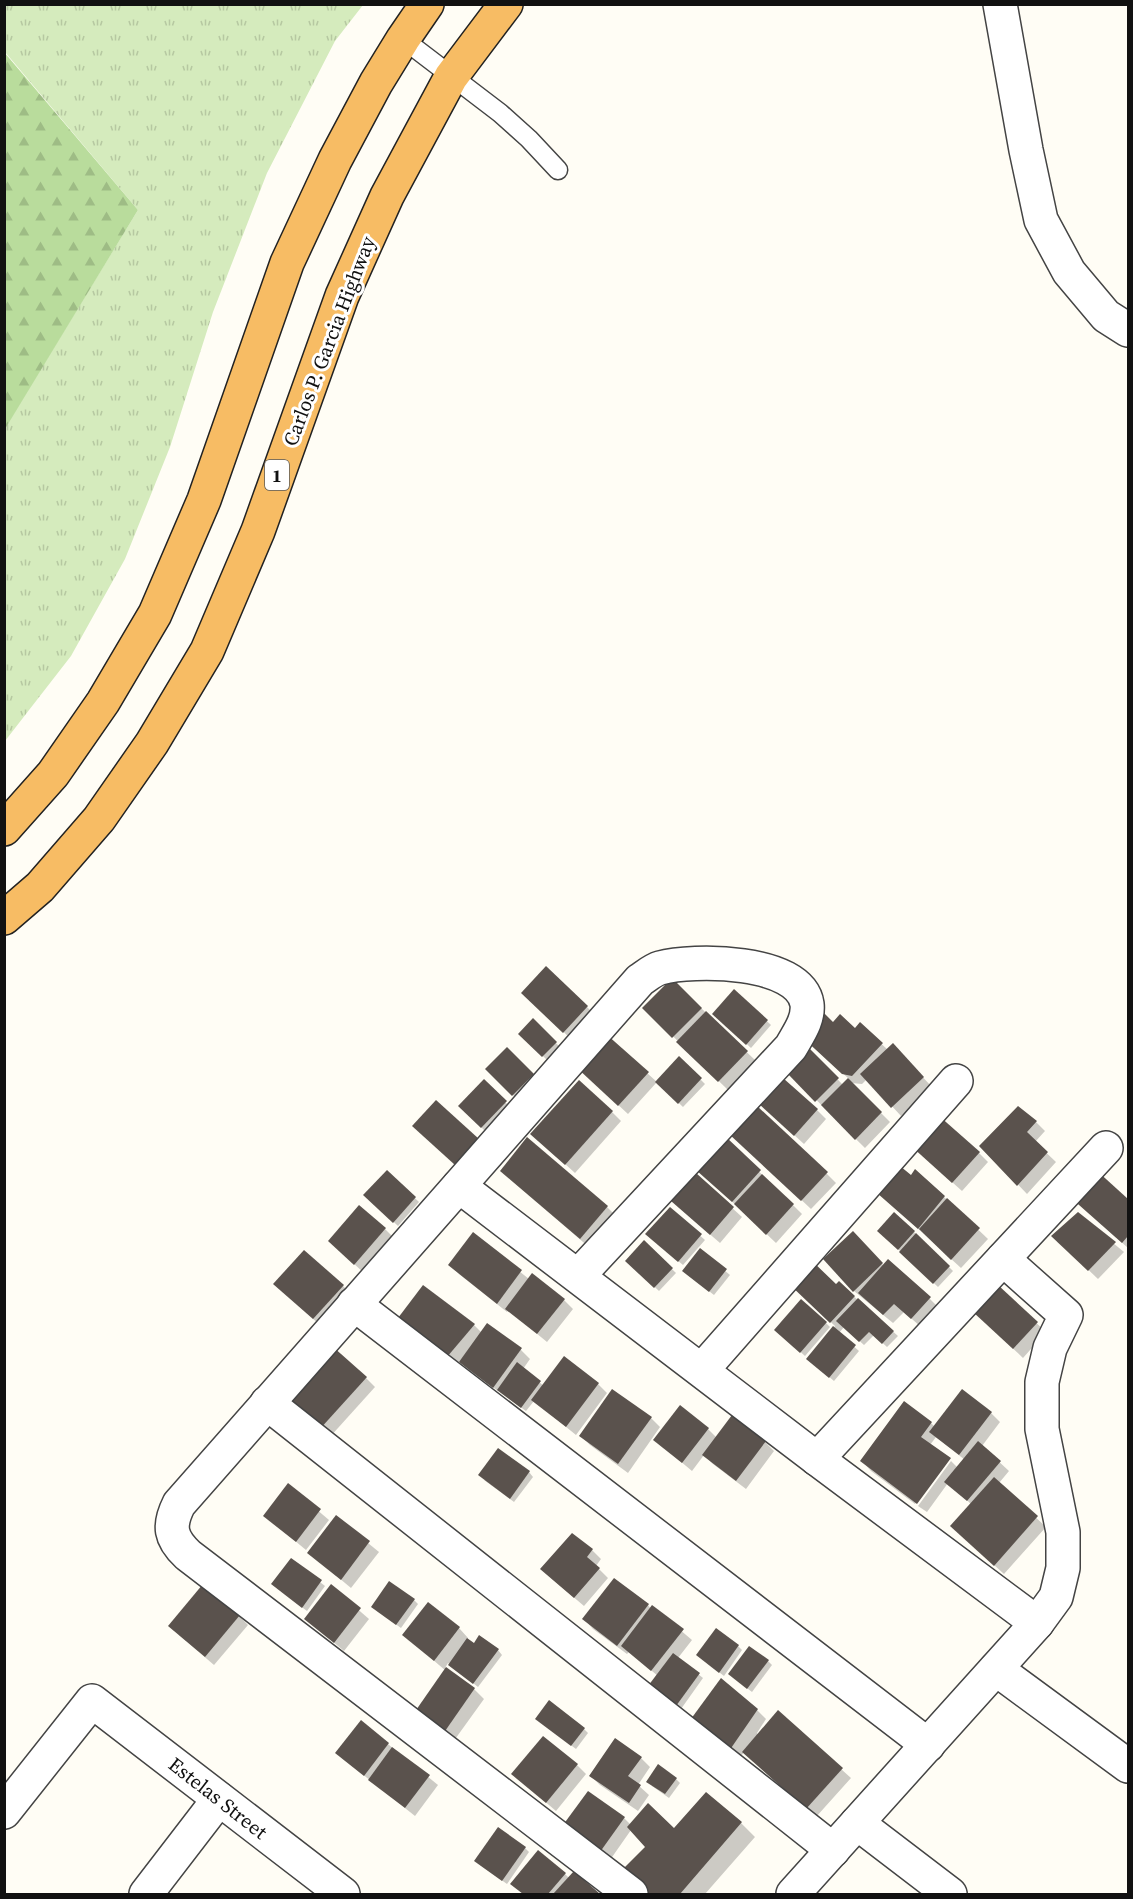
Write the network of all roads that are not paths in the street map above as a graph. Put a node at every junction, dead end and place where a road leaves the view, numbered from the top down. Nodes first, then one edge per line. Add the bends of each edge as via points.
1 (427, 4) edge
2 (506, 4) edge
3 (1000, 4) edge
4 (403, 39) junction
5 (451, 77) junction
6 (558, 170) dead end
7 (1128, 330) edge
8 (4, 830) edge
9 (4, 918) edge
10 (956, 1081) dead end
11 (1106, 1148) dead end
12 (459, 1185) junction
13 (1003, 1259) junction
14 (578, 1276) junction
15 (354, 1304) junction
16 (702, 1370) junction
17 (267, 1403) junction
18 (817, 1459) junction
19 (1037, 1623) junction
20 (996, 1669) junction
21 (928, 1745) junction
22 (1128, 1766) edge
23 (219, 1799) junction
24 (4, 1812) edge
25 (857, 1823) junction
26 (833, 1850) junction
27 (146, 1894) edge
28 (343, 1894) edge
29 (631, 1894) edge
30 (794, 1894) edge
31 (951, 1894) edge

1 - 4 highway
2 - 5 highway, Carlos P. Garcia Highway / 1
3 - 7 street via 1041,220 1068,272 1106,316
4 - 5 lane
4 - 8 highway via 335,160 288,263 204,500 155,614 78,738
5 - 6 lane via 500,113
5 - 9 highway, Carlos P. Garcia Highway / 1 via 387,196 342,296 258,531 207,651 152,743 99,819 40,887
10 - 16 street
11 - 13 street
12 - 14 street
12 - 14 street via 640,980 658,969 688,963 759,968 788,979 802,990 807,1004 805,1021 791,1047
12 - 15 street
13 - 18 street
13 - 19 street via 1066,1315 1050,1348 1042,1382 1042,1429 1063,1532 1063,1568 1056,1597
14 - 16 street
15 - 17 street
15 - 21 street
16 - 18 street
17 - 26 street
17 - 29 street via 179,1504 172,1517 177,1545
18 - 19 street
19 - 20 street
20 - 21 street
20 - 22 street
21 - 25 street
23 - 24 street, Estelas Street via 92,1701
23 - 27 street
23 - 28 street, Estelas Street
25 - 26 street
25 - 31 street
26 - 30 street

